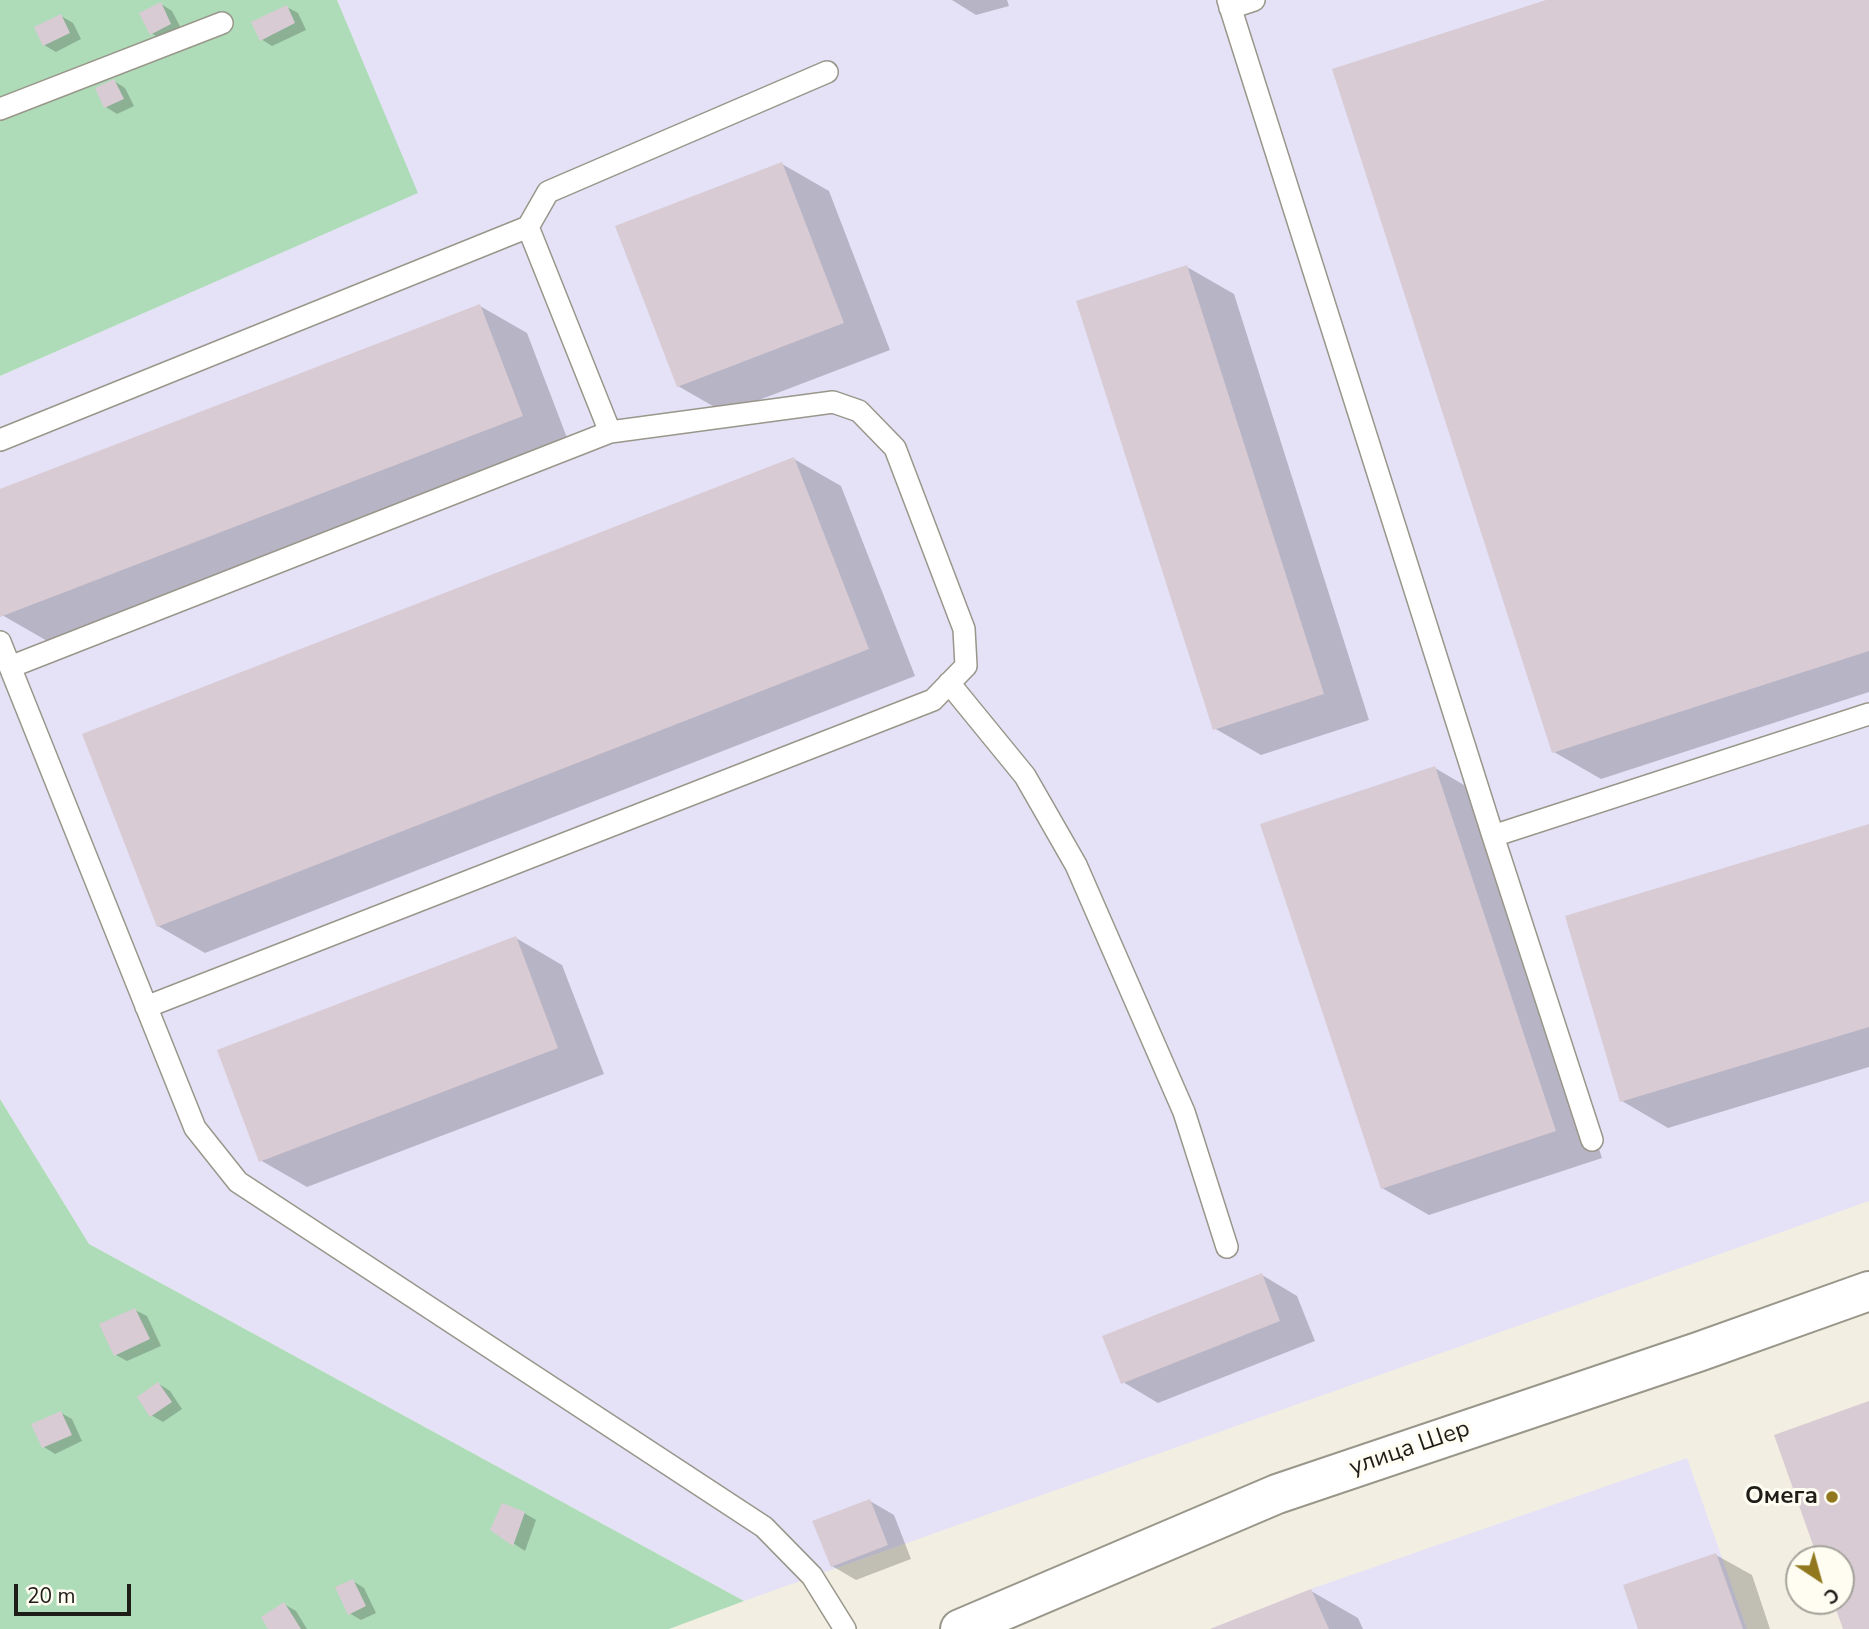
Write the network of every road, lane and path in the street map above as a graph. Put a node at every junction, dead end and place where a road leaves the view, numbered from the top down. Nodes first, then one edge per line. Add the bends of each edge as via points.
1 (1254, 0) edge
2 (1229, 4) edge
3 (222, 23) dead end
4 (827, 72) dead end
5 (0, 109) edge
6 (528, 227) junction
7 (610, 432) junction
8 (0, 440) edge
9 (0, 642) edge
10 (10, 667) junction
11 (949, 683) junction
12 (1869, 714) edge
13 (1493, 836) junction
14 (146, 1007) junction
15 (1592, 1140) dead end
16 (1227, 1247) dead end
17 (1869, 1291) edge
18 (845, 1629) edge
19 (960, 1629) edge

1 - 2 lane
2 - 13 lane
3 - 5 lane
4 - 6 lane via 548,192
6 - 7 lane
6 - 8 lane
7 - 10 lane
7 - 11 lane via 833,402 859,411 895,448 964,629 966,666
9 - 10 lane
10 - 14 lane
11 - 14 lane via 933,699
11 - 16 lane via 1025,776 1076,866 1184,1112
12 - 13 lane
13 - 15 lane
14 - 18 lane via 195,1128 238,1182 764,1527 812,1576
17 - 19 street, улица Шер via 1277,1494

